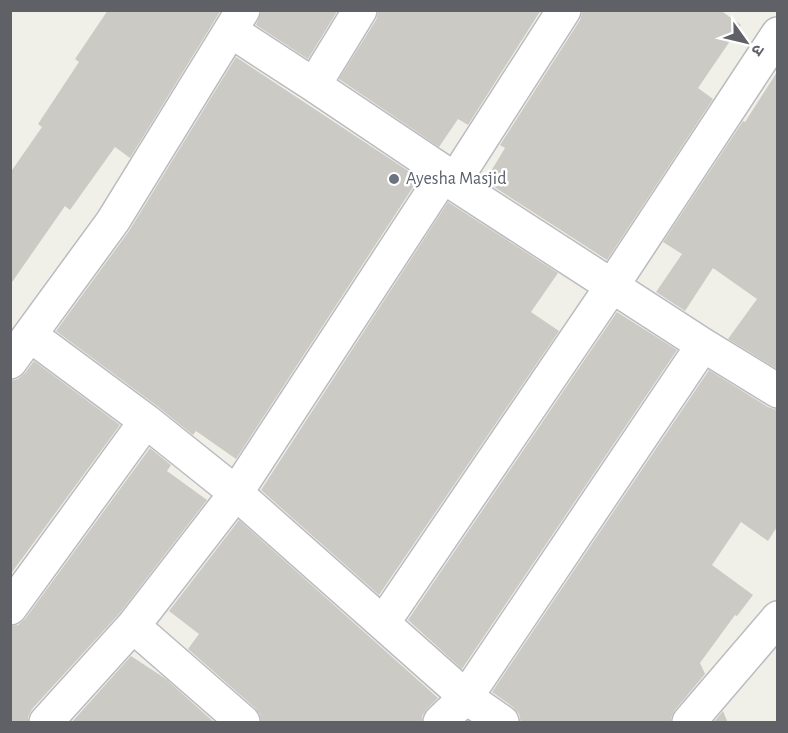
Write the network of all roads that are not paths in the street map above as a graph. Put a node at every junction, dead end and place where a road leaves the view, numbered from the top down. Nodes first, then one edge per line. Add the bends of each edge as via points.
1 (360, 10) edge
2 (564, 10) edge
3 (237, 21) edge
4 (777, 34) edge
5 (314, 85) junction
6 (449, 178) junction
7 (612, 286) junction
8 (30, 335) junction
9 (703, 345) junction
10 (10, 362) edge
11 (777, 391) edge
12 (146, 421) junction
13 (236, 493) junction
14 (10, 608) edge
15 (777, 618) edge
16 (383, 622) junction
17 (133, 626) junction
18 (466, 697) junction
19 (46, 723) edge
20 (243, 723) edge
21 (440, 723) edge
22 (502, 723) edge
23 (689, 723) edge

1 - 5 street
2 - 6 street
3 - 5 street
3 - 8 street via 113,220
4 - 7 street
5 - 6 street
6 - 7 street
6 - 13 street
7 - 9 street
7 - 16 street
8 - 10 street
8 - 12 street
9 - 11 street
9 - 18 street
12 - 13 street
12 - 14 street
13 - 16 street
13 - 17 street
15 - 23 street
16 - 18 street
17 - 19 street
17 - 20 street
18 - 21 street
18 - 22 street

